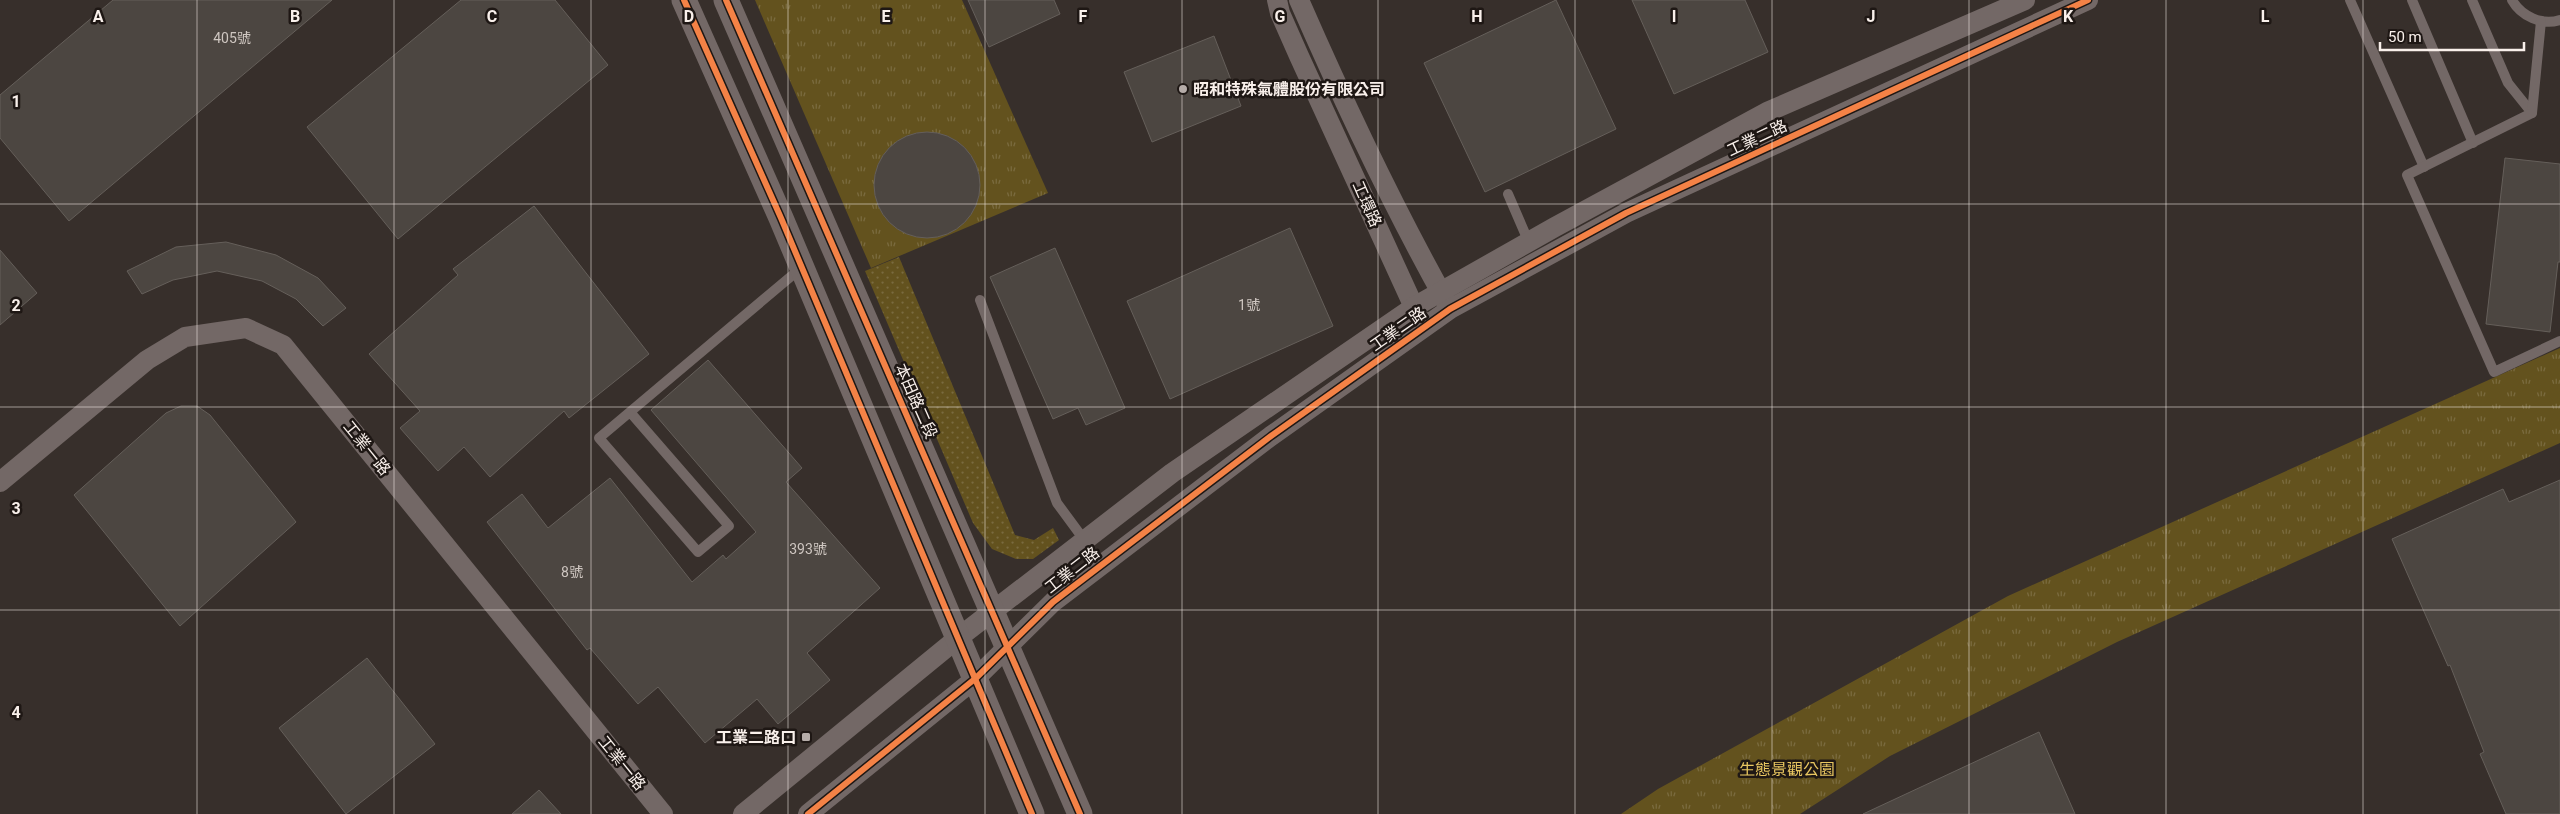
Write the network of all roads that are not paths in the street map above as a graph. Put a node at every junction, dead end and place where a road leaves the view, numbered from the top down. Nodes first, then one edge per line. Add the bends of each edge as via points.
1 (684, 0) edge
2 (726, 0) edge
3 (1277, 0) edge
4 (1300, 0) edge
5 (2025, 0) edge
6 (2350, 0) edge
7 (2412, 0) edge
8 (2472, 0) edge
9 (2512, 0) edge
10 (2082, 1) edge
11 (2560, 20) edge
12 (2541, 21) junction
13 (1972, 23) junction
14 (1983, 49) junction
15 (1330, 71) junction
16 (1310, 80) junction
17 (1826, 87) junction
18 (2532, 114) junction
19 (1836, 116) junction
20 (2473, 142) junction
21 (2424, 167) junction
22 (1508, 194) dead end
23 (1528, 242) junction
24 (1537, 262) junction
25 (802, 267) junction
26 (1440, 292) junction
27 (980, 300) dead end
28 (1414, 307) junction
29 (1450, 309) junction
30 (1424, 328) junction
31 (2560, 342) edge
32 (630, 412) junction
33 (1252, 418) junction
34 (1266, 440) junction
35 (0, 482) edge
36 (1085, 540) junction
37 (993, 612) junction
38 (958, 638) junction
39 (1008, 647) junction
40 (976, 678) junction
41 (663, 814) edge
42 (743, 814) edge
43 (808, 814) edge
44 (1032, 814) edge
45 (1080, 814) edge

1 - 25 street
2 - 37 street, 本田路二段
3 - 16 street, 工環路
4 - 15 street, 工環路
5 - 13 street, 工業二路
6 - 21 lane
7 - 20 lane
8 - 18 lane via 2508,83
9 - 12 lane via 2527,16
10 - 14 street, 工業二路
11 - 12 lane
12 - 18 lane
13 - 14 street
13 - 17 street, 工業二路
14 - 19 street, 工業二路
15 - 16 street
15 - 26 street, 工環路
16 - 28 street, 工環路
17 - 19 street
17 - 23 street, 工業二路 via 1767,112
18 - 20 lane
19 - 24 street, 工業二路 via 1626,213
20 - 21 lane
21 - 31 lane via 2407,175 2494,372
22 - 23 lane
23 - 24 lane
23 - 26 street, 工業二路
24 - 29 street, 工業二路
25 - 32 lane
25 - 38 street
26 - 28 street, 工業二路
26 - 29 street, 工環路
27 - 36 lane via 1057,503
28 - 30 street, 工環路
28 - 33 street, 工業二路
29 - 30 street, 工業二路
30 - 34 street, 工業二路
32 - 32 lane via 599,438 698,552 729,526
33 - 34 street
33 - 36 street, 工業二路 via 1172,473
34 - 39 street, 工業二路 via 1053,602
35 - 41 street, 工業一路 via 147,360 185,337 246,328 283,345
36 - 37 street, 工業二路
37 - 38 street, 工業二路
37 - 39 street, 本田路二段
38 - 40 street
38 - 42 street, 工業二路
39 - 40 street, 工業二路
39 - 45 street, 本田路二段
40 - 43 street, 工業二路
40 - 44 street

